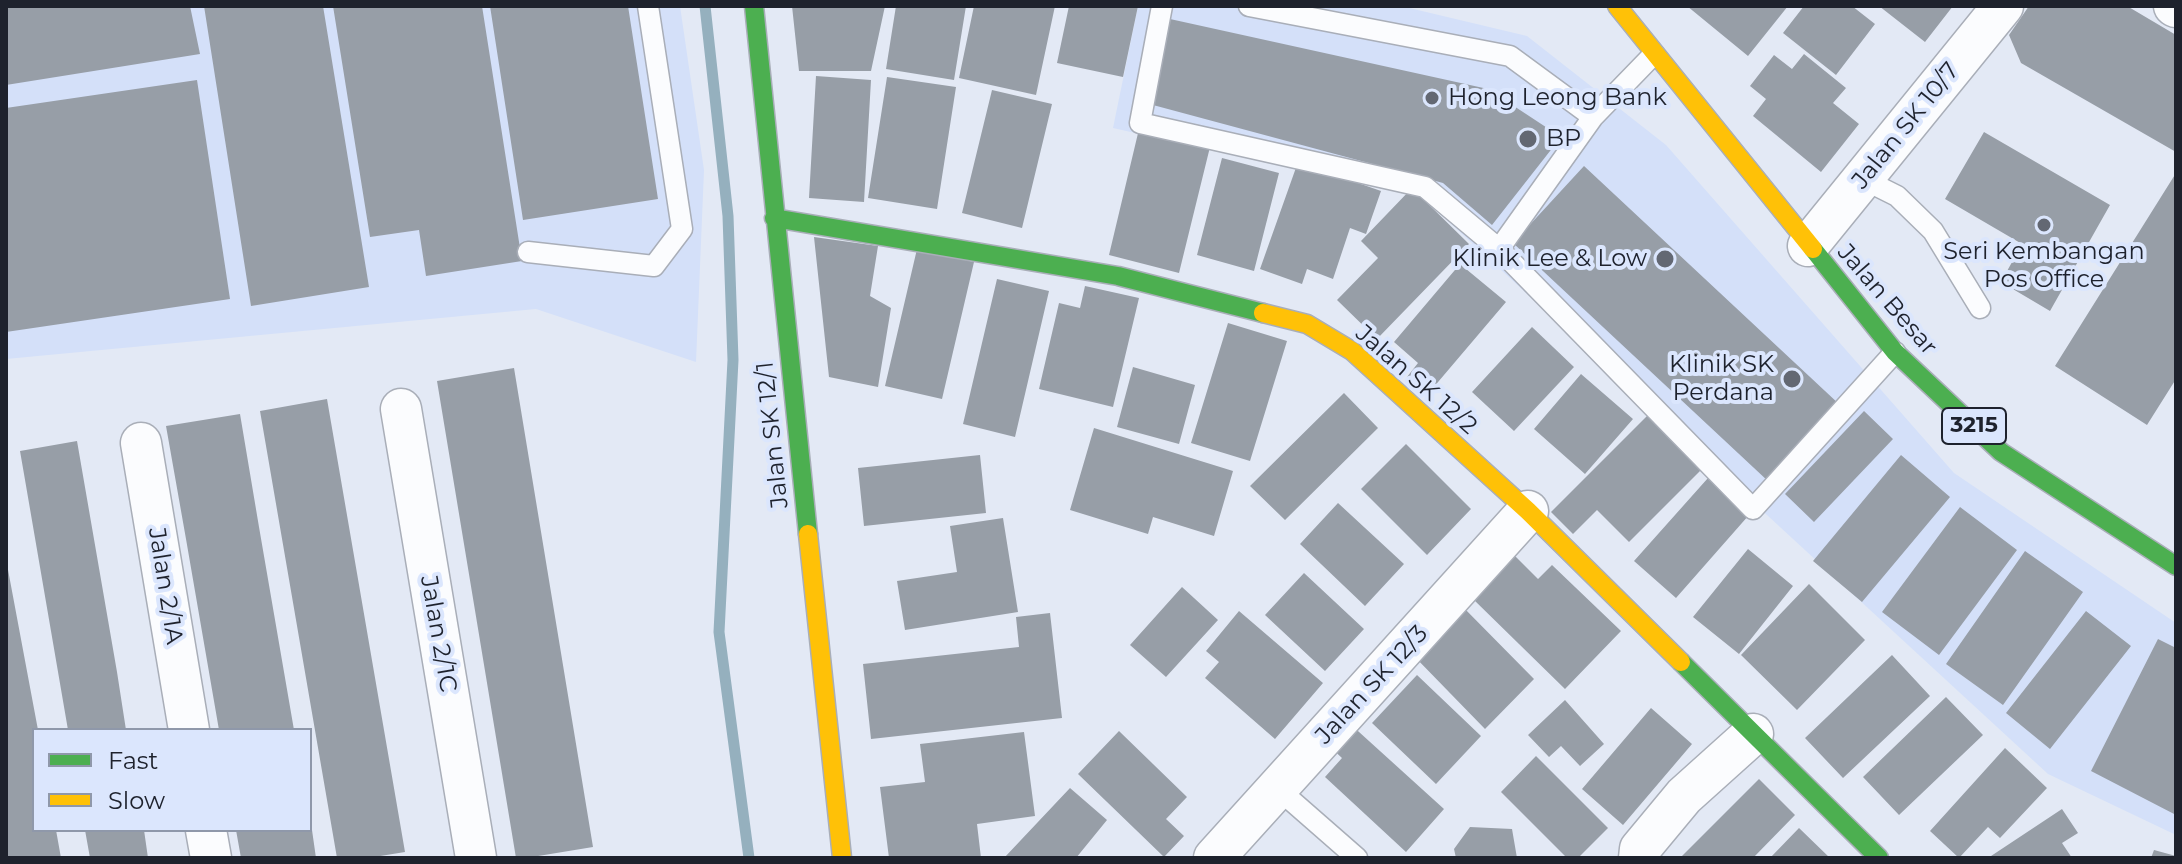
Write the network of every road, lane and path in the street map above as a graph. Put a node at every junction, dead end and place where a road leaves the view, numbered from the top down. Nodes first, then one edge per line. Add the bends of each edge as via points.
1 (648, 6) edge
2 (754, 6) edge
3 (1162, 6) edge
4 (1249, 6) edge
5 (1617, 6) edge
6 (2003, 6) edge
7 (1654, 54) junction
8 (1593, 117) junction
9 (1863, 179) junction
10 (774, 218) junction
11 (1808, 246) junction
12 (1499, 249) junction
13 (528, 252) dead end
14 (1980, 308) dead end
15 (1895, 352) junction
16 (401, 409) dead end
17 (141, 443) dead end
18 (1528, 511) junction
19 (2176, 566) edge
20 (189, 728) edge
21 (1753, 734) junction
22 (1277, 788) junction
23 (206, 832) edge
24 (211, 858) edge
25 (476, 858) edge
26 (842, 858) edge
27 (1214, 858) edge
28 (1357, 858) edge
29 (1639, 858) edge
30 (1879, 858) edge

1 - 13 lane via 682,229 654,266
2 - 10 main road, Jalan SK 12/1
3 - 12 lane via 1140,123 1425,187
4 - 8 lane via 1510,56
5 - 7 main road, Jalan Besar / 3215
6 - 9 street, Jalan SK 10/7
7 - 8 lane
7 - 11 main road, Jalan Besar / 3215
8 - 12 lane
9 - 11 street, Jalan SK 10/7
9 - 14 lane via 1897,196 1933,231
10 - 18 main road, Jalan SK 12/2 via 1118,276 1307,324 1352,351
10 - 26 main road, Jalan SK 12/1
11 - 15 main road, Jalan Besar / 3215
12 - 15 lane via 1753,509
15 - 19 main road, Jalan Besar / 3215 via 2001,452
16 - 25 street, Jalan 2/1C
17 - 20 street, Jalan 2/1A
18 - 21 main road, Jalan SK 12/2
18 - 22 street, Jalan SK 12/3
21 - 29 street via 1684,796 1640,849
21 - 30 main road, Jalan SK 12/2
22 - 27 street, Jalan SK 12/3
22 - 28 lane
23 - 24 street

